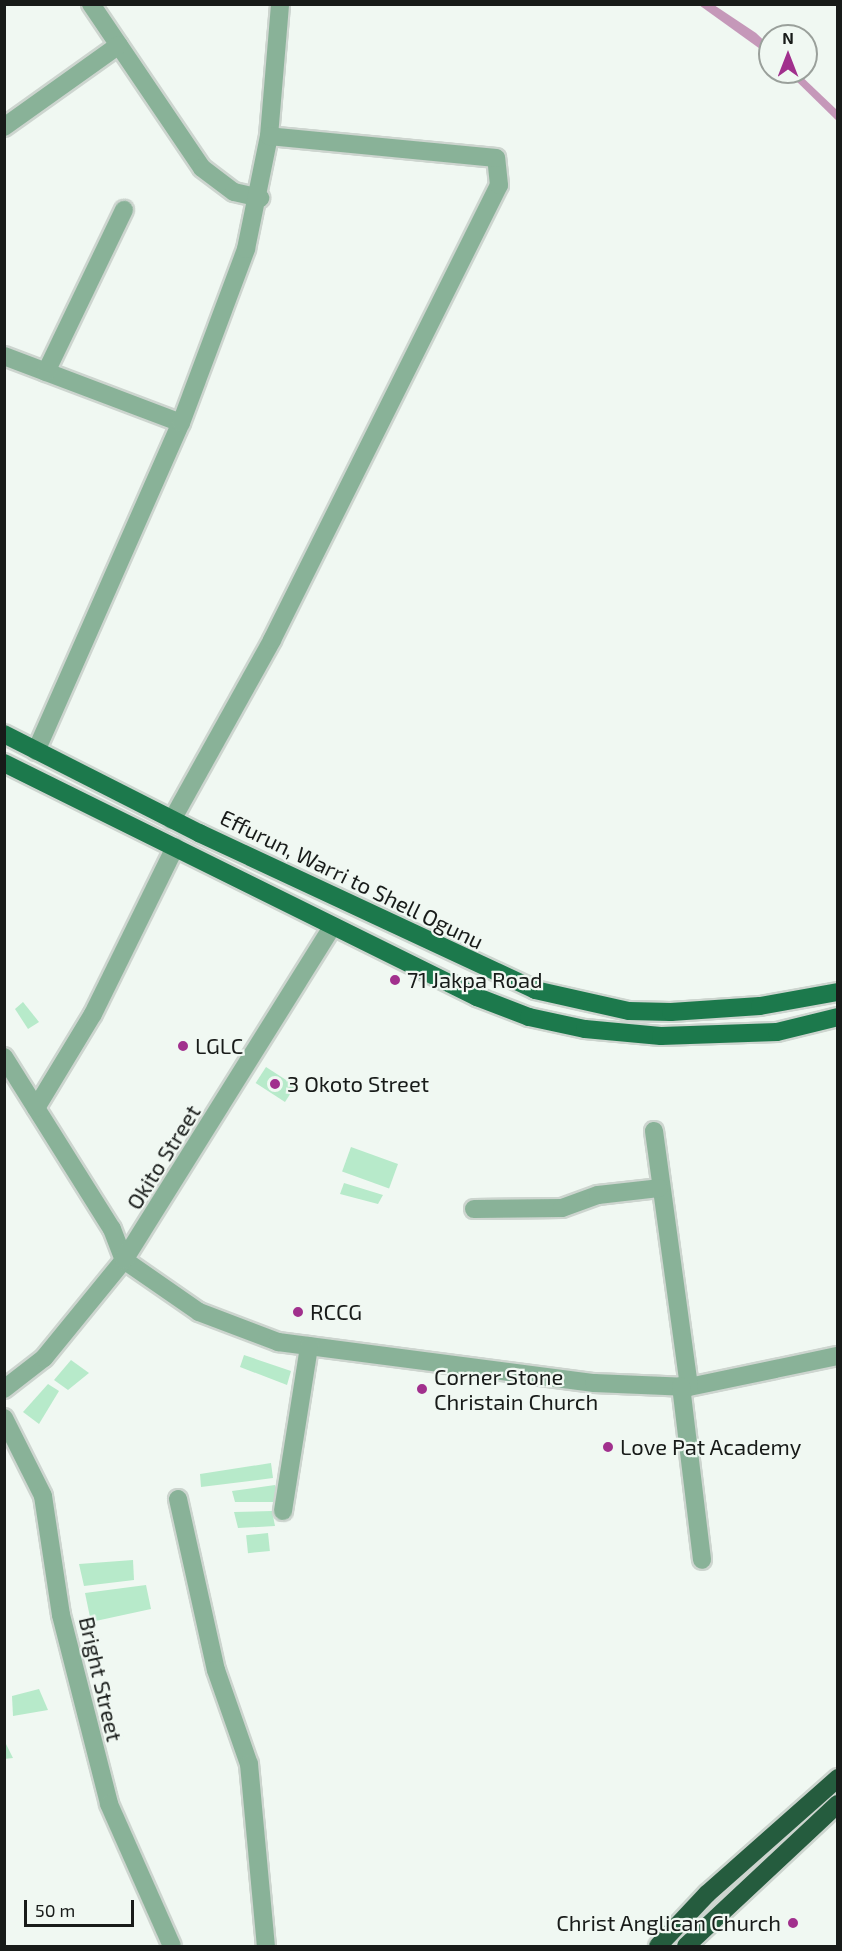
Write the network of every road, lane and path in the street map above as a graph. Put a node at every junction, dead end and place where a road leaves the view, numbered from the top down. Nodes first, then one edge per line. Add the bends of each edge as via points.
1 (91, 4) edge
2 (280, 4) edge
3 (119, 45) junction
4 (4, 127) edge
5 (269, 136) junction
6 (260, 198) junction
7 (124, 210) dead end
8 (4, 356) edge
9 (46, 372) junction
10 (181, 423) junction
11 (4, 734) edge
12 (36, 751) junction
13 (4, 763) edge
14 (172, 820) junction
15 (175, 847) junction
16 (332, 927) junction
17 (491, 973) junction
18 (837, 992) edge
19 (477, 997) junction
20 (837, 1017) edge
21 (4, 1058) edge
22 (36, 1108) junction
23 (654, 1131) dead end
24 (659, 1188) junction
25 (474, 1209) dead end
26 (124, 1260) junction
27 (309, 1346) junction
28 (837, 1356) edge
29 (685, 1387) junction
30 (4, 1389) edge
31 (4, 1418) edge
32 (178, 1499) dead end
33 (283, 1512) dead end
34 (702, 1560) dead end
35 (837, 1778) edge
36 (837, 1804) edge
37 (172, 1947) edge
38 (266, 1947) edge
39 (657, 1947) edge
40 (686, 1947) edge

1 - 3 street
2 - 5 street
3 - 4 street
3 - 6 street via 202,168 234,192
5 - 6 street
5 - 14 street via 496,158 499,185 272,640
6 - 10 street
7 - 9 street
8 - 9 street
9 - 10 street
10 - 12 street
11 - 12 main road, Effurun, Warri to Shell Ogunu
12 - 14 main road, Effurun, Warri to Shell Ogunu
13 - 15 main road
14 - 17 main road, Effurun, Warri to Shell Ogunu
15 - 16 main road
15 - 22 street via 93,1014
16 - 19 main road
16 - 26 street, Okito Street
17 - 18 main road, Effurun, Warri to Shell Ogunu via 580,1003 629,1011 716,1012
17 - 19 main road
19 - 20 main road via 585,1029 661,1036 777,1032
21 - 22 street
22 - 26 street via 112,1229
23 - 24 street
24 - 25 street via 598,1195 561,1208
24 - 29 street via 672,1236 668,1249
26 - 27 street via 199,1312 278,1342
26 - 30 street, Okito Street via 44,1358
27 - 29 street via 594,1383
27 - 33 street
28 - 29 street
29 - 34 street
31 - 37 street, Bright Street via 43,1496 61,1615 109,1804
32 - 38 street via 213,1659 249,1764
35 - 39 highway via 707,1894
36 - 40 highway

